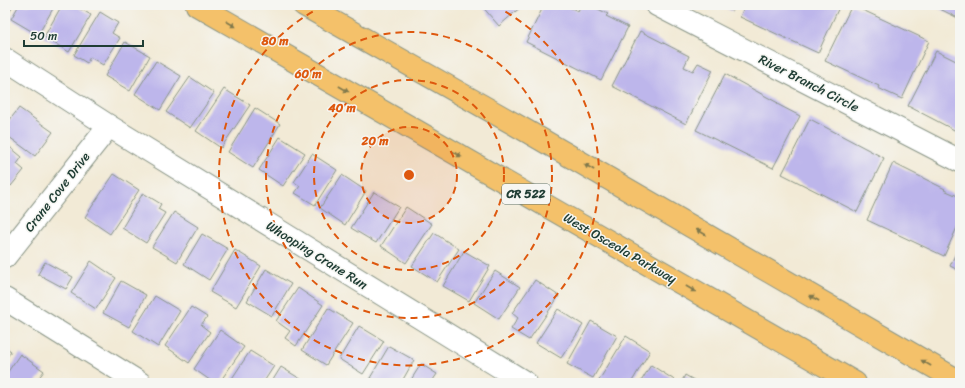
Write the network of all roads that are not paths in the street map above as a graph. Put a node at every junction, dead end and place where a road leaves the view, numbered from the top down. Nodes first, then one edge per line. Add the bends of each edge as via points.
1 (197, 5) edge
2 (304, 5) edge
3 (657, 5) edge
4 (5, 59) edge
5 (109, 126) junction
6 (960, 161) edge
7 (5, 257) edge
8 (5, 299) edge
9 (960, 382) edge
10 (140, 383) edge
11 (526, 383) edge
12 (855, 383) edge

1 -> 12 main road, West Osceola Parkway / CR 522
9 -> 2 main road
3 - 6 street, River Branch Circle
4 - 5 street, Whooping Crane Run
5 - 7 street, Crane Cove Drive
5 - 11 street, Whooping Crane Run
8 - 10 street

